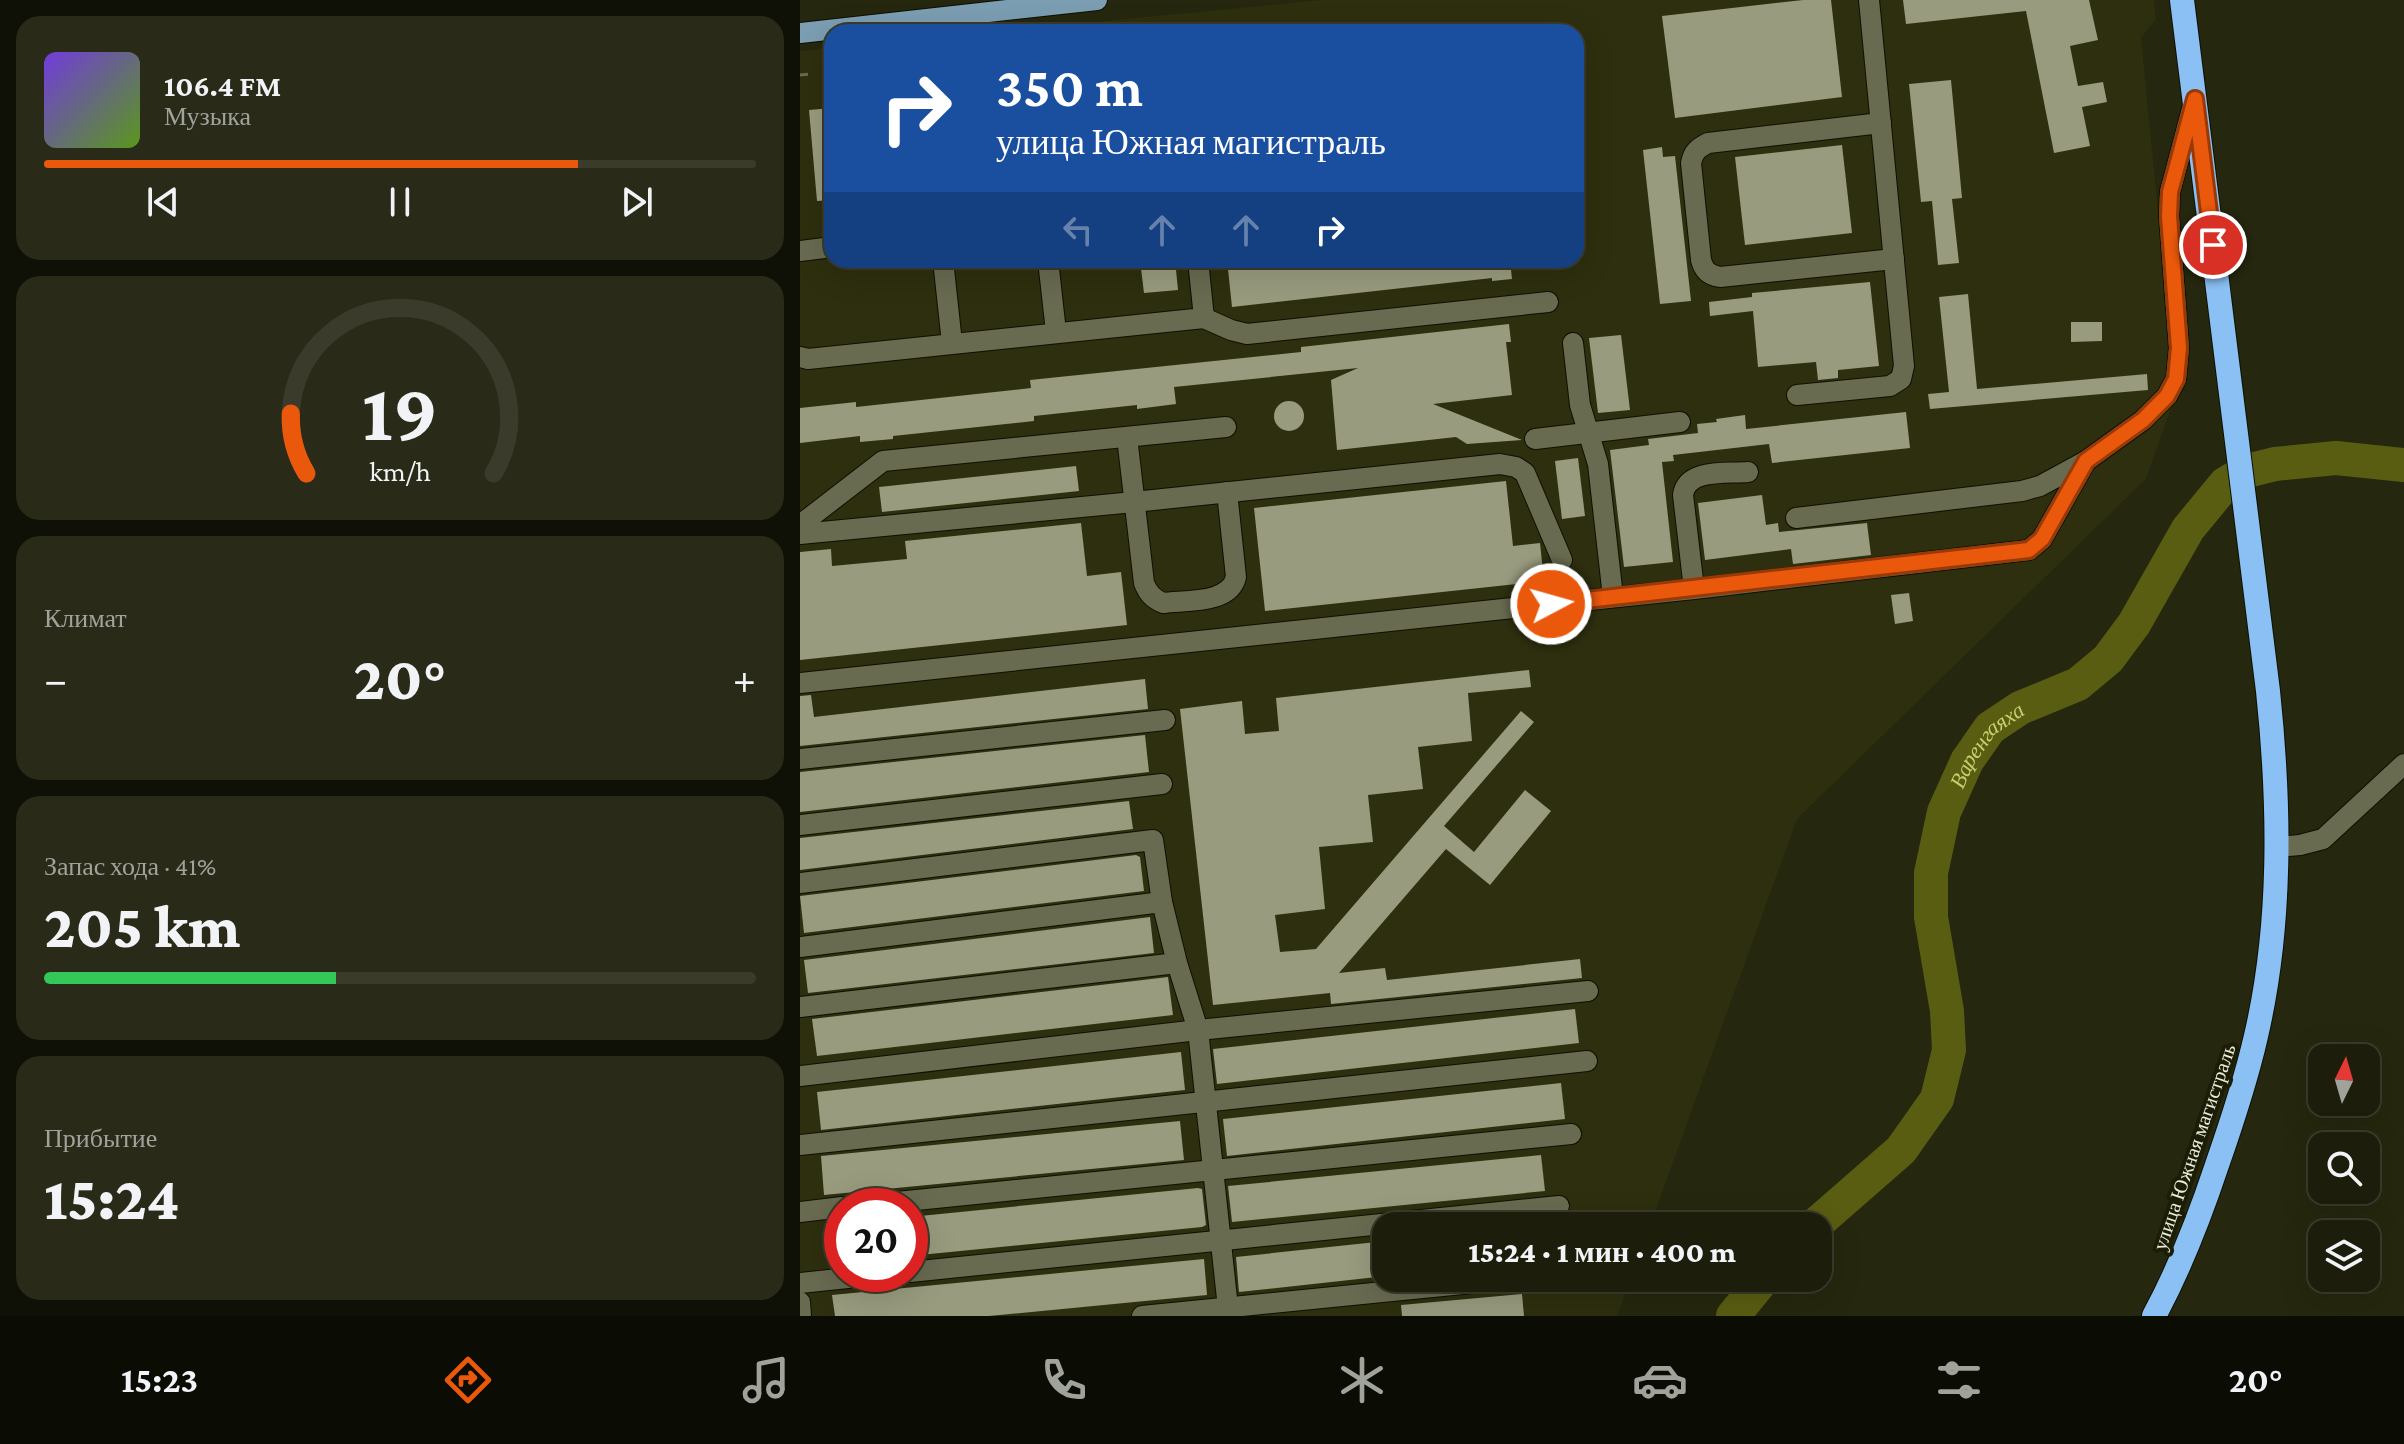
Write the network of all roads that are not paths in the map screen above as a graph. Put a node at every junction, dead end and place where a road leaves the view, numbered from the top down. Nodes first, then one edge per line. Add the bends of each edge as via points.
1 (1097, 0) edge
2 (1869, 0) edge
3 (2182, 0) edge
4 (881, 24) edge
5 (824, 30) edge
6 (800, 33) edge
7 (2195, 99) junction
8 (1881, 123) junction
9 (824, 248) edge
10 (800, 251) edge
11 (1894, 259) junction
12 (944, 268) edge
13 (1049, 268) edge
14 (1199, 268) edge
15 (1548, 302) dead end
16 (1204, 318) junction
17 (1056, 332) junction
18 (952, 343) junction
19 (1573, 343) dead end
20 (800, 357) edge
21 (1797, 395) dead end
22 (1680, 422) dead end
23 (1226, 427) dead end
24 (1588, 433) junction
25 (1127, 437) junction
26 (1535, 439) dead end
27 (2086, 461) junction
28 (1748, 472) dead end
29 (1227, 492) junction
30 (1134, 502) junction
31 (1796, 518) dead end
32 (800, 525) edge
33 (800, 534) edge
34 (1562, 560) dead end
35 (1694, 589) junction
36 (1613, 597) junction
37 (800, 683) edge
38 (1165, 720) dead end
39 (800, 759) edge
40 (2404, 764) edge
41 (1162, 784) dead end
42 (800, 825) edge
43 (2276, 847) junction
44 (800, 883) edge
45 (1162, 902) junction
46 (800, 947) edge
47 (1177, 963) junction
48 (1588, 991) dead end
49 (800, 1007) edge
50 (1198, 1030) junction
51 (1587, 1061) dead end
52 (800, 1076) edge
53 (1206, 1100) junction
54 (1571, 1134) dead end
55 (800, 1145) edge
56 (1214, 1171) junction
57 (928, 1199) edge
58 (1559, 1206) dead end
59 (824, 1209) edge
60 (800, 1212) edge
61 (1220, 1240) junction
62 (928, 1270) edge
63 (824, 1280) edge
64 (800, 1283) edge
65 (1385, 1292) edge
66 (800, 1302) edge
67 (1228, 1308) junction
68 (801, 1316) edge
69 (1142, 1316) edge
70 (2154, 1316) edge

1 - 4 main road
2 - 8 street
3 - 7 highway
5 - 6 main road
7 - 27 street via 2170,192 2176,379 2143,420
7 - 43 highway, улица Южная магистраль via 2273,735
8 - 11 street
8 - 11 street via 1708,143 1693,154 1694,191 1701,260 1711,275
9 - 10 street
11 - 21 street via 1901,379 1890,386
12 - 18 street
13 - 17 street
14 - 16 street
15 - 16 street via 1247,334
16 - 17 street
17 - 18 street
18 - 20 street
19 - 24 street
22 - 24 street
23 - 25 street
24 - 26 street
24 - 36 street via 1598,464
25 - 30 street
25 - 32 street via 883,461
27 - 31 street via 2022,491
27 - 35 street via 2042,539 2029,550
28 - 35 street via 1695,477 1684,486
29 - 30 street
29 - 30 street via 1234,586 1215,597 1163,603 1148,594 1144,583
29 - 34 street via 1500,464 1516,467 1532,486
30 - 33 street
35 - 36 street
36 - 37 street
38 - 39 street
40 - 43 street via 2323,839
41 - 42 street
43 - 70 highway, улица Южная магистраль via 2269,960 2257,1034 2190,1238
44 - 45 street via 1153,840
45 - 46 street
45 - 47 street
47 - 49 street
47 - 50 street
48 - 50 street
50 - 52 street
50 - 53 street
51 - 53 street
53 - 55 street
53 - 56 street
54 - 56 street
56 - 57 street
56 - 61 street
58 - 61 street
59 - 60 street
61 - 62 street
61 - 67 street
63 - 64 street
65 - 67 street
66 - 68 street
67 - 69 street

